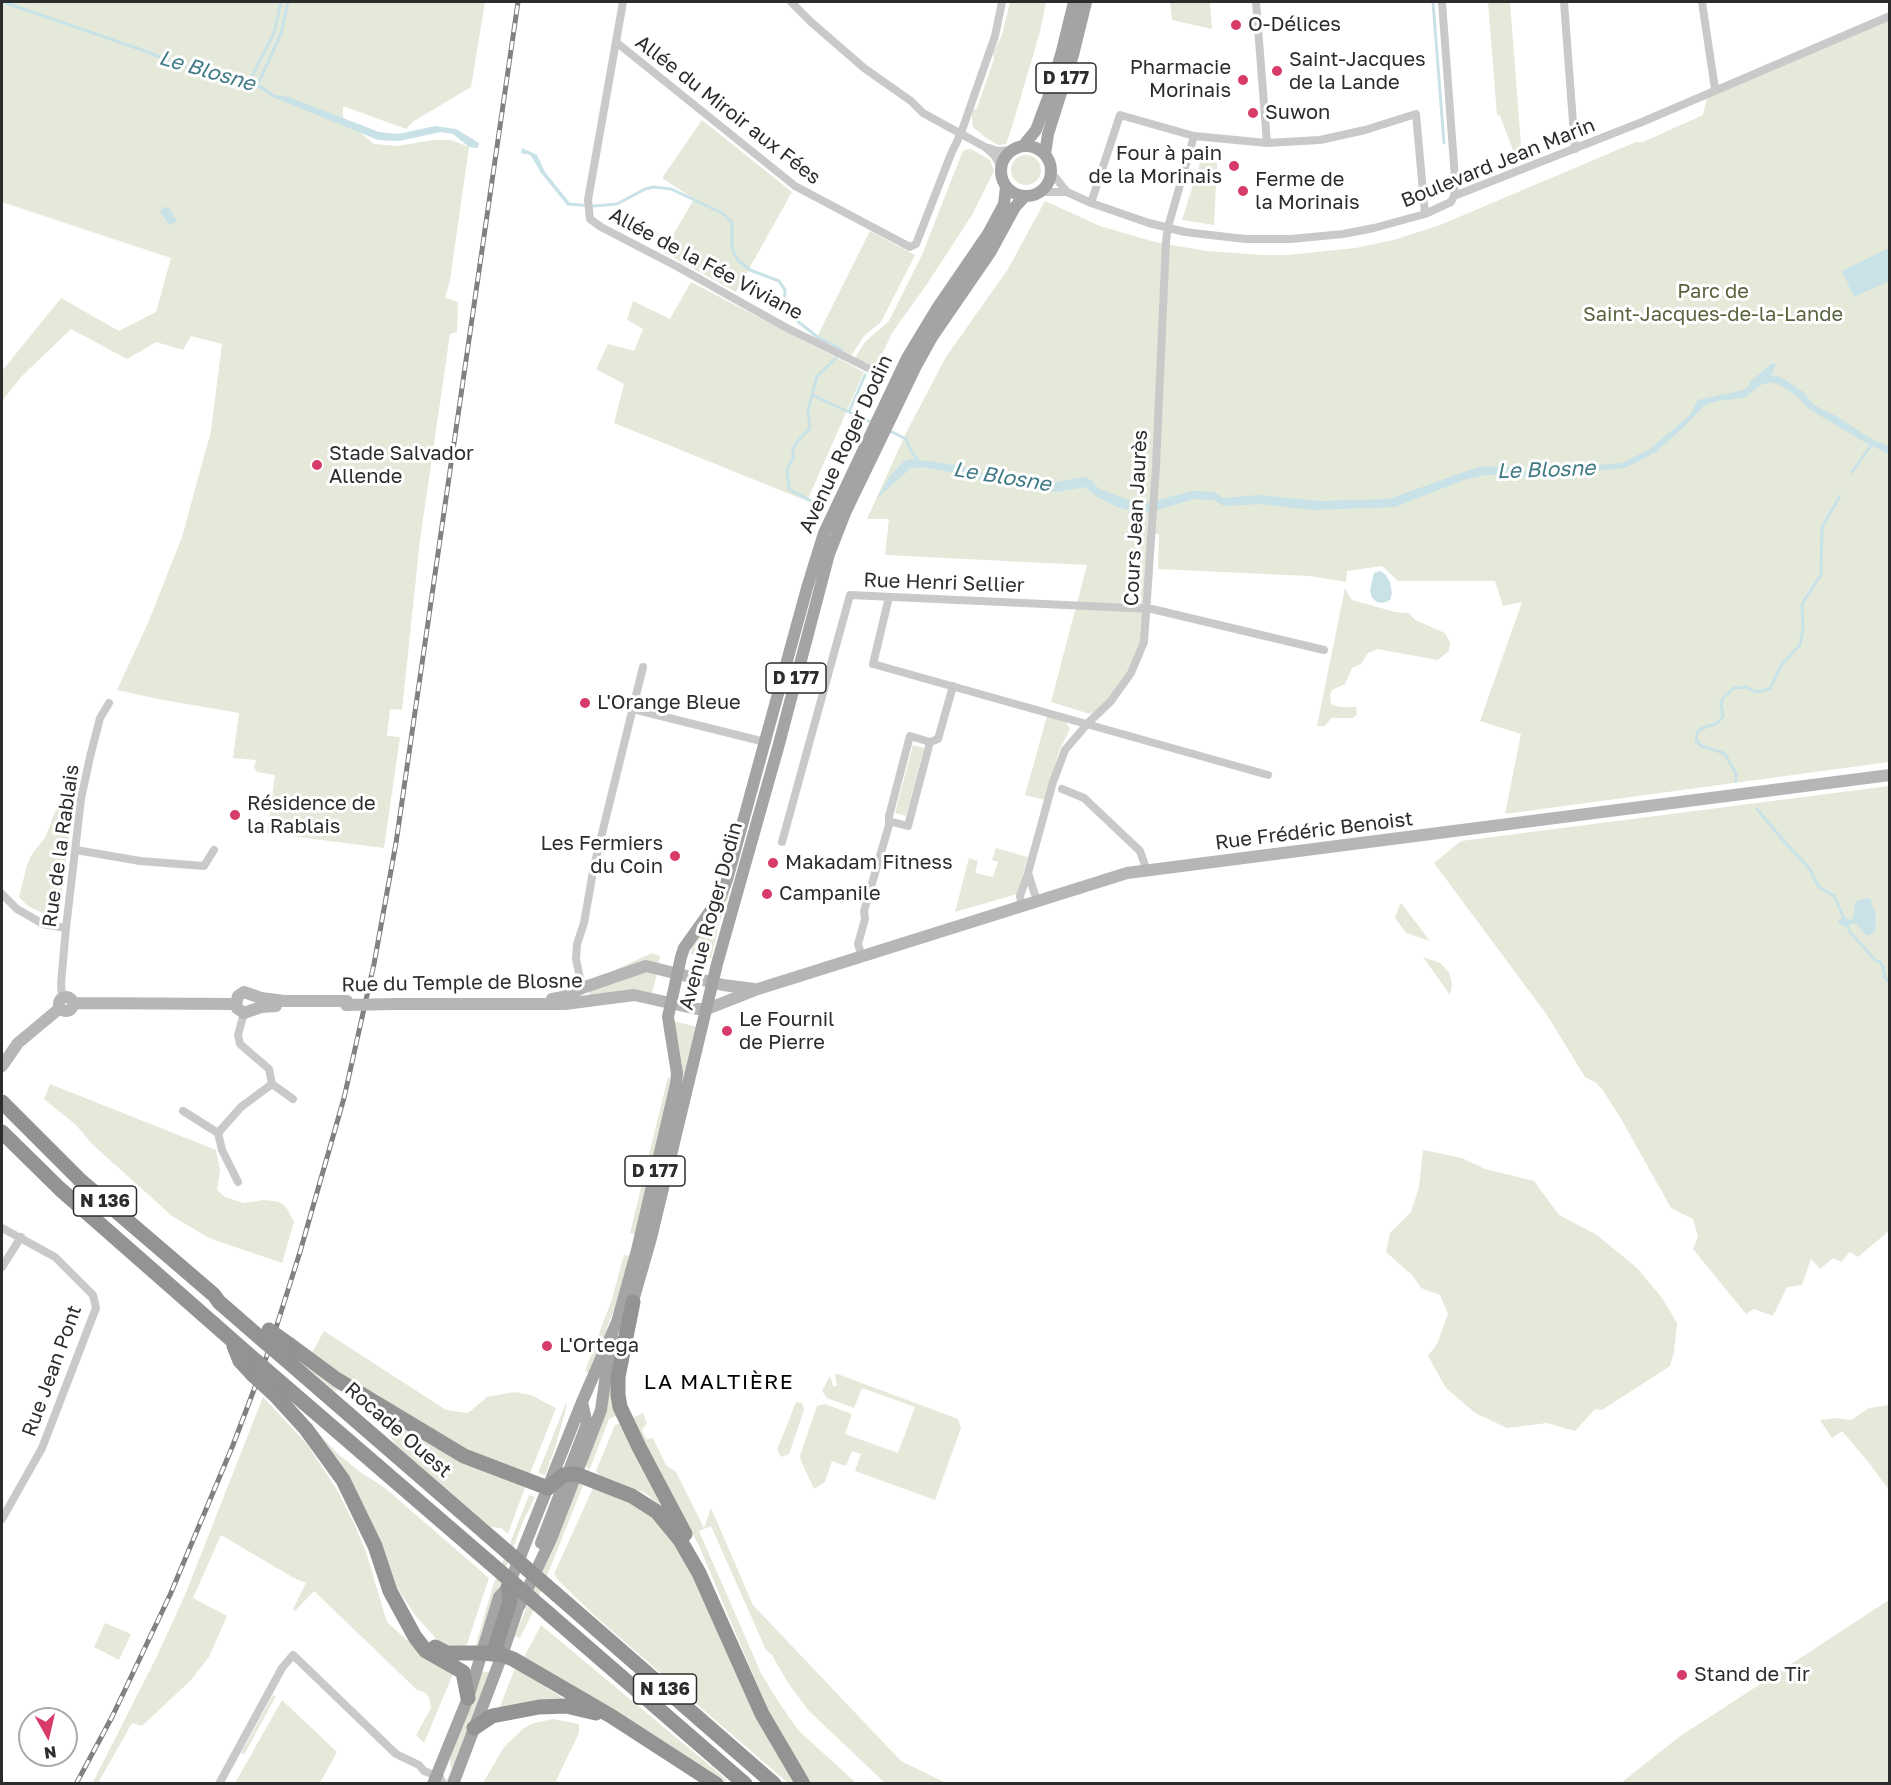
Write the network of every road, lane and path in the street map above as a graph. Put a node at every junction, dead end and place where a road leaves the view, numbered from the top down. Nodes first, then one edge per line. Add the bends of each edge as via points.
1 (623, 2) edge
2 (791, 2) edge
3 (1002, 2) edge
4 (1074, 2) edge
5 (1086, 2) edge
6 (1256, 2) edge
7 (1442, 2) edge
8 (1564, 2) edge
9 (1702, 2) edge
10 (1890, 16) edge
11 (616, 42) junction
12 (1719, 88) junction
13 (962, 133) junction
14 (1194, 136) junction
15 (1267, 143) junction
16 (985, 147) junction
17 (1018, 148) junction
18 (1575, 149) junction
19 (1046, 154) junction
20 (1001, 167) junction
21 (1051, 172) junction
22 (1006, 187) junction
23 (1040, 192) junction
24 (1067, 192) junction
25 (1025, 196) junction
26 (1455, 196) junction
27 (1091, 203) junction
28 (1425, 214) junction
29 (1168, 226) junction
30 (876, 372) dead end
31 (894, 396) junction
32 (860, 467) junction
33 (889, 597) junction
34 (1148, 608) junction
35 (1324, 650) dead end
36 (643, 667) dead end
37 (953, 686) junction
38 (109, 703) dead end
39 (633, 709) junction
40 (1088, 723) junction
41 (765, 742) junction
42 (930, 742) junction
43 (1268, 775) dead end
44 (1890, 775) edge
45 (1062, 789) dead end
46 (889, 822) junction
47 (782, 842) dead end
48 (76, 850) junction
49 (214, 850) dead end
50 (1148, 871) junction
51 (1028, 873) junction
52 (2, 894) edge
53 (1037, 901) junction
54 (1022, 906) junction
55 (66, 928) junction
56 (862, 957) junction
57 (677, 973) junction
58 (712, 981) junction
59 (582, 987) junction
60 (758, 989) junction
61 (254, 997) junction
62 (394, 1002) junction
63 (670, 1002) junction
64 (65, 1003) junction
65 (347, 1003) junction
66 (582, 1003) junction
67 (707, 1008) junction
68 (244, 1009) junction
69 (2, 1066) edge
70 (272, 1084) junction
71 (293, 1099) dead end
72 (2, 1102) edge
73 (183, 1112) dead end
74 (2, 1132) edge
75 (218, 1134) junction
76 (238, 1182) dead end
77 (2, 1228) edge
78 (21, 1237) junction
79 (2, 1267) edge
80 (633, 1302) junction
81 (287, 1352) junction
82 (277, 1388) junction
83 (582, 1402) junction
84 (571, 1474) junction
85 (553, 1490) junction
86 (2, 1519) edge
87 (699, 1573) junction
88 (508, 1587) junction
89 (520, 1605) junction
90 (408, 1621) junction
91 (483, 1653) junction
92 (502, 1655) junction
93 (468, 1698) junction
94 (611, 1716) junction
95 (474, 1728) junction
96 (437, 1781) edge
97 (219, 1784) edge
98 (453, 1784) edge
99 (716, 1784) edge
100 (745, 1784) edge
101 (774, 1784) edge
102 (803, 1784) edge

1 - 11 street, Allée de la Fée Viviane
2 - 13 street via 826,36 923,113
3 - 13 street via 995,36
4 - 17 main road, D 177 via 1036,130
5 - 19 main road, D 177 via 1071,65 1049,129
6 - 15 street
7 - 26 street
8 - 18 street
9 - 12 street
10 - 12 street, Boulevard Jean Marin
11 - 13 street, Allée du Miroir aux Fées via 795,186 907,247 916,243
11 - 30 street, Allée de la Fée Viviane via 588,200 590,219 785,327
12 - 18 street, Boulevard Jean Marin
13 - 16 street
14 - 15 street
14 - 27 street via 1120,115
14 - 29 street, Cours Jean Jaurès
15 - 28 street via 1320,140 1416,114
16 - 17 street via 997,151
16 - 20 street
17 - 19 main road via 1037,148
17 - 20 main road via 1004,157
18 - 26 street, Boulevard Jean Marin
19 - 21 main road
20 - 22 main road
21 - 23 main road
21 - 24 street, Boulevard Jean Marin
22 - 25 main road
22 - 31 main road, Avenue Roger Dodin via 1004,204 988,234 921,333
23 - 24 street, Boulevard Jean Marin
23 - 25 main road
24 - 27 street, Boulevard Jean Marin
25 - 31 main road, Avenue Roger Dodin
26 - 28 street, Boulevard Jean Marin via 1451,202
27 - 29 street, Boulevard Jean Marin
28 - 29 street, Boulevard Jean Marin via 1343,234 1291,239 1226,237
29 - 34 street, Cours Jean Jaurès
31 - 32 main road, Avenue Roger Dodin
32 - 41 main road, Avenue Roger Dodin / D 177 via 833,510 817,552
32 - 58 main road, Avenue Roger Dodin / D 177 via 818,589
33 - 34 street, Rue Henri Sellier
33 - 37 street via 873,664
33 - 47 street, Rue Henri Sellier via 850,595
34 - 35 street, Rue Henri Sellier
34 - 40 street, Cours Jean Jaurès via 1144,642 1131,673 1111,701
36 - 39 street, Rue du Temple de Blosne
37 - 40 street
37 - 42 street via 938,739
38 - 48 street, Rue de la Rablais via 100,718 90,756
39 - 41 street
39 - 59 street, Rue du Temple de Blosne via 577,944
40 - 43 street
40 - 51 street, Cours Jean Jaurès via 1061,758
41 - 57 main road, Avenue Roger Dodin / D 177 via 721,896 684,948
42 - 46 street via 908,826
42 - 46 street via 910,736
44 - 50 main road, Rue Frédéric Benoist
45 - 50 street via 1084,798 1140,852
46 - 56 street via 864,911 858,944
48 - 49 street via 204,866
48 - 55 street, Rue de la Rablais
50 - 53 main road, Rue Frédéric Benoist via 1110,877
51 - 53 street
51 - 54 street, Cours Jean Jaurès via 1020,896
52 - 55 street via 17,909 43,924
53 - 54 main road, Rue Frédéric Benoist
54 - 56 main road, Rue Frédéric Benoist
55 - 64 street, Rue de la Rablais via 61,984
56 - 60 main road, Rue Frédéric Benoist
57 - 58 main road, Rue du Temple de Blosne
57 - 59 main road, Rue du Temple de Blosne via 646,966
57 - 63 main road, Avenue Roger Dodin / D 177
58 - 60 main road, Rue Frédéric Benoist
58 - 67 main road, Avenue Roger Dodin / D 177
59 - 62 main road, Rue du Temple de Blosne via 554,999
59 - 66 main road
60 - 67 main road, Rue Frédéric Benoist
61 - 65 main road, Rue du Temple de Blosne
61 - 68 main road via 256,1004
61 - 68 main road via 244,992 238,996
62 - 65 main road, Rue du Temple de Blosne, bridge
62 - 66 main road, Rue du Temple de Blosne
63 - 66 main road, Rue du Temple de Blosne via 634,995
63 - 67 main road, Rue du Temple de Blosne
63 - 83 main road, Avenue Roger Dodin / D 177 via 668,1017 676,1084 620,1313
64 - 68 main road, Rue du Temple de Blosne
64 - 69 main road via 18,1043
65 - 68 main road, Rue du Temple de Blosne
67 - 80 main road, Avenue Roger Dodin / D 177
68 - 70 street via 238,1035 240,1044 269,1069
70 - 71 street
70 - 75 street via 241,1107
72 - 81 highway, Rocade Ouest / N 136, bridge via 81,1181 219,1302
73 - 75 street
74 - 82 highway, Rocade Ouest / N 136, bridge via 60,1189 232,1340 255,1369
75 - 76 street
77 - 78 street, Rue Jean Pont
78 - 79 street
78 - 86 street, Rue Jean Pont via 60,1261 93,1295 96,1308 42,1448
80 - 84 main road, Avenue Roger Dodin / D 177 via 608,1366 601,1410
80 - 87 highway via 618,1377 620,1407 688,1539 699,1563
81 - 85 highway via 464,1456
81 - 101 highway, Rocade Ouest / N 136, bridge via 496,1542
82 - 90 highway via 343,1480 375,1546 390,1591
82 - 100 highway, Rocade Ouest / N 136, bridge via 489,1562
83 - 84 main road via 586,1424
83 - 85 main road, Avenue Roger Dodin / D 177
84 - 85 highway via 556,1479
84 - 87 highway via 632,1496 657,1512 680,1540
84 - 89 main road, D 177 via 551,1539
85 - 88 main road, D 177
85 - 89 main road
87 - 102 highway via 762,1714
88 - 91 main road, D 177 via 499,1597
88 - 92 highway via 510,1601 496,1645
89 - 92 main road, D 177
90 - 91 highway via 429,1644 447,1653
90 - 93 highway via 421,1646 463,1672
91 - 92 highway
91 - 93 main road, D 177
92 - 94 highway
92 - 95 main road
93 - 96 main road, D 177
94 - 95 highway via 566,1706 539,1707 492,1716
94 - 99 highway
95 - 98 main road
96 - 97 street via 419,1765 396,1754 293,1655 282,1668

